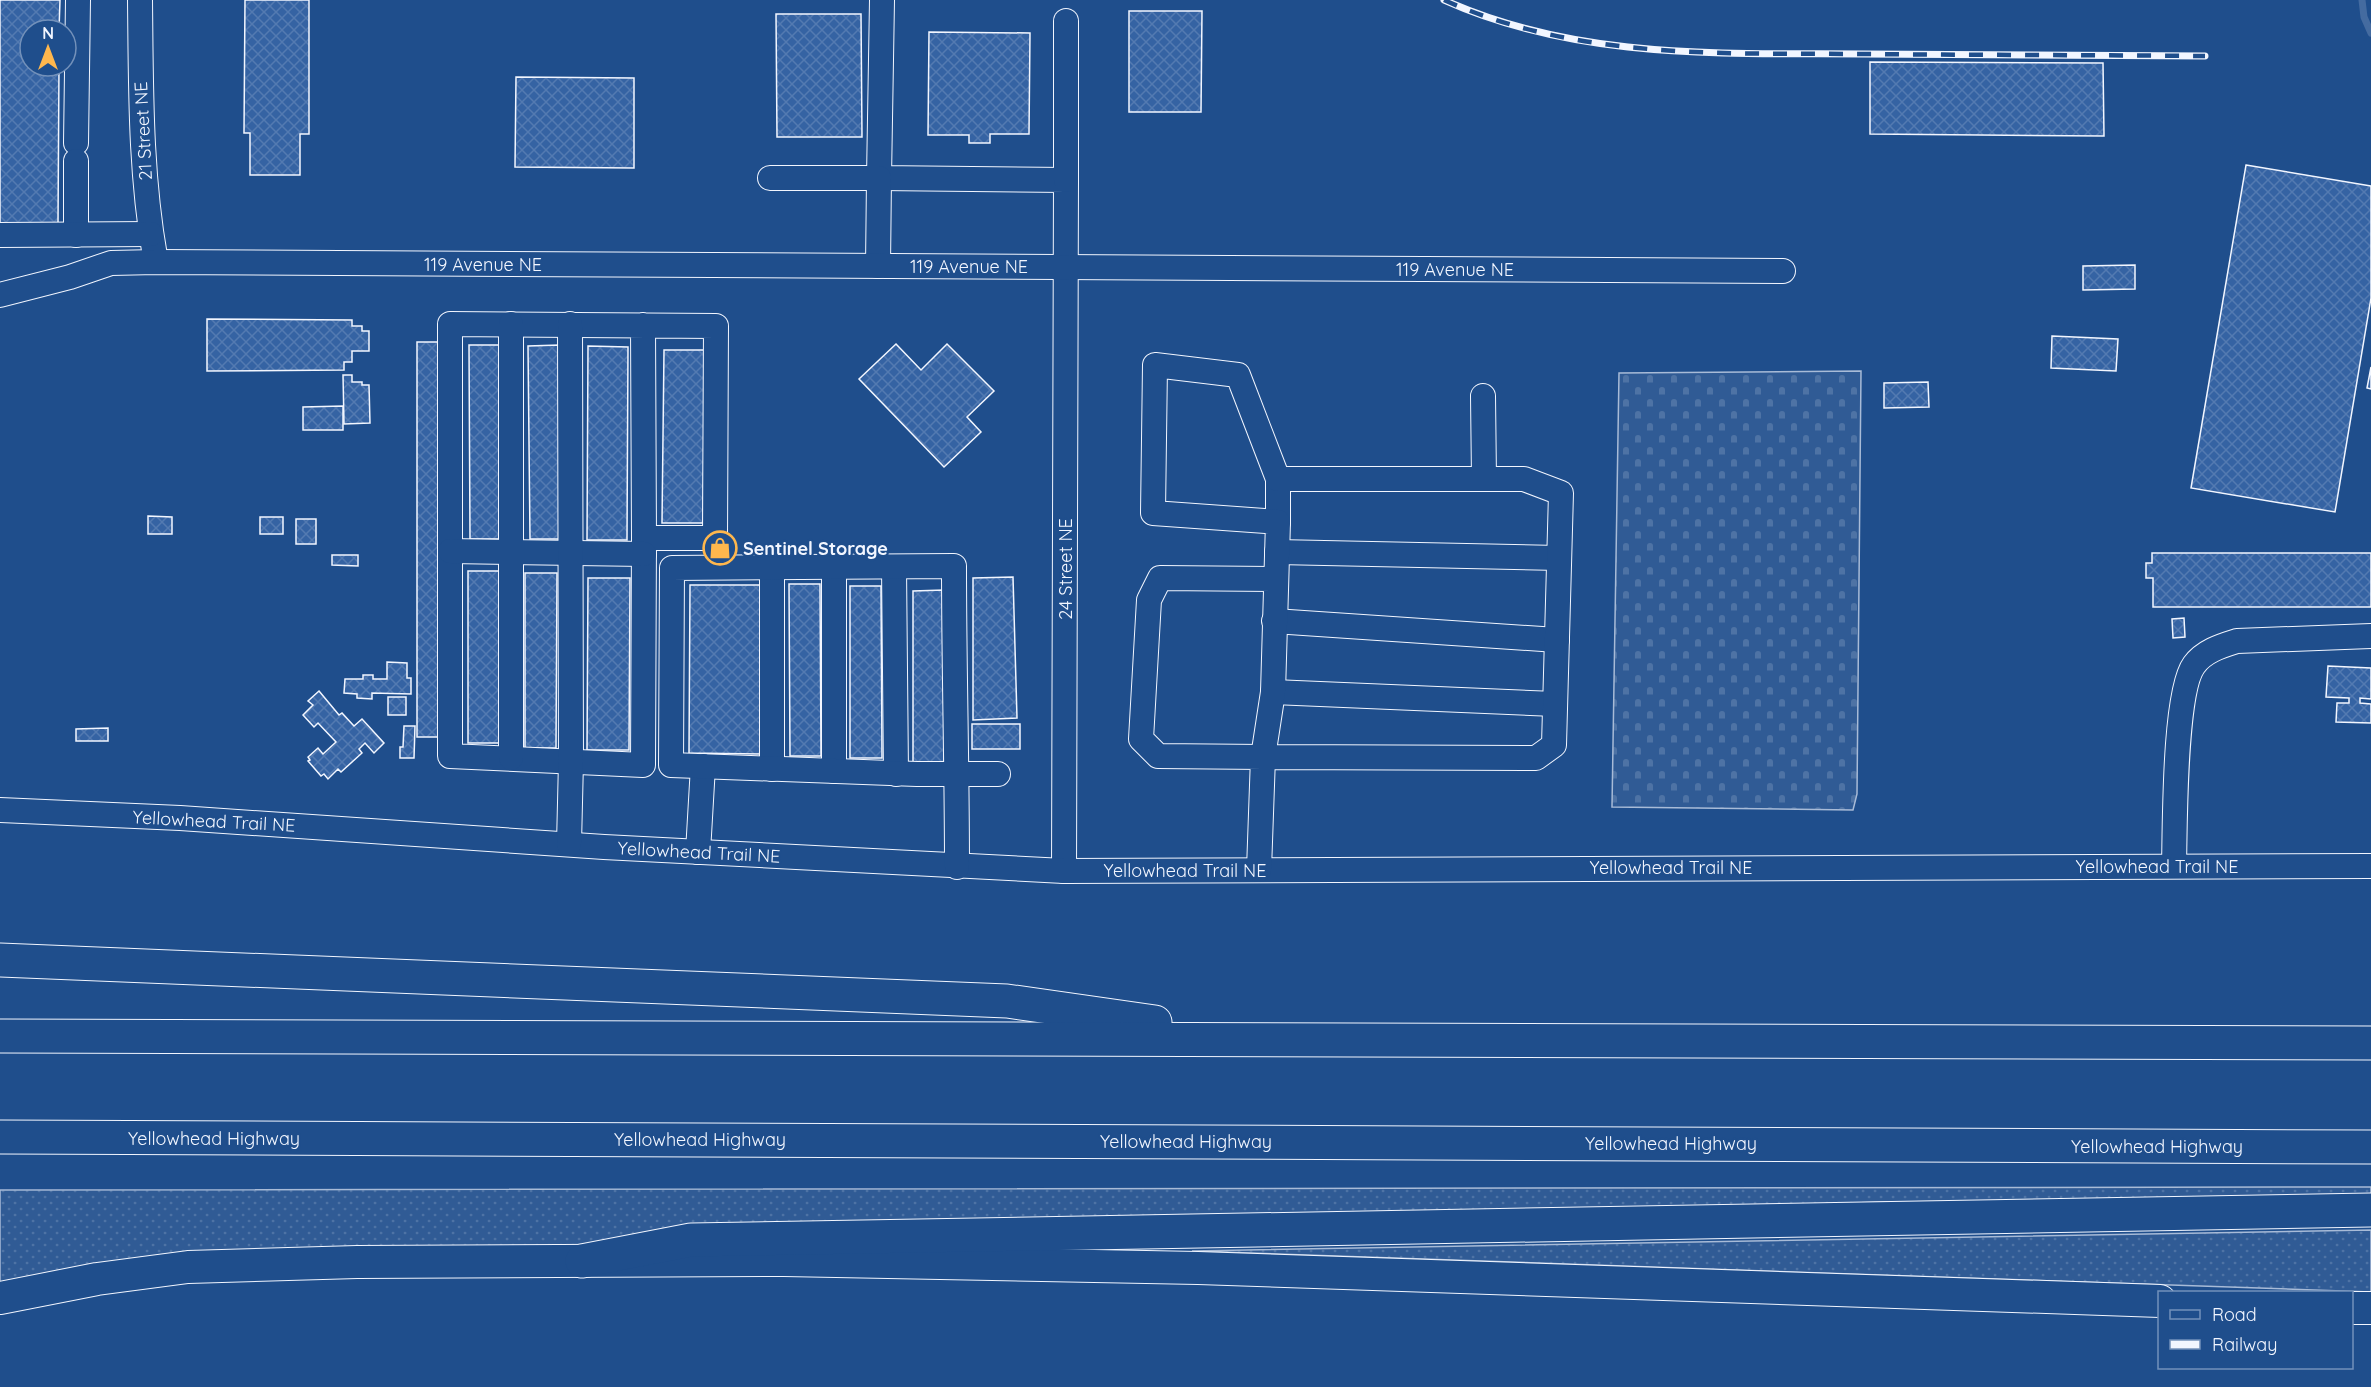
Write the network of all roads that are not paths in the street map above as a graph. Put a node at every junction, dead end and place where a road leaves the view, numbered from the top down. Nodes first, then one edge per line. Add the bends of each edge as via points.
1 (78, 0) edge
2 (140, 0) edge
3 (882, 0) edge
4 (1066, 21) dead end
5 (770, 178) dead end
6 (879, 178) junction
7 (1066, 180) junction
8 (151, 234) junction
9 (0, 235) edge
10 (76, 235) junction
11 (156, 262) junction
12 (878, 266) junction
13 (1067, 267) junction
14 (1783, 271) dead end
15 (0, 295) edge
16 (512, 324) junction
17 (570, 324) junction
18 (643, 325) junction
19 (1483, 396) dead end
20 (1278, 479) junction
21 (1484, 479) junction
22 (1278, 522) junction
23 (644, 546) junction
24 (450, 551) junction
25 (510, 552) junction
26 (1277, 552) junction
27 (572, 553) junction
28 (1559, 558) junction
29 (772, 567) junction
30 (834, 567) junction
31 (894, 567) junction
32 (1276, 579) junction
33 (1274, 621) junction
34 (2371, 636) edge
35 (1557, 640) junction
36 (1272, 693) junction
37 (1555, 704) junction
38 (1263, 757) junction
39 (511, 758) junction
40 (572, 761) junction
41 (643, 765) junction
42 (671, 765) junction
43 (703, 766) junction
44 (772, 769) junction
45 (834, 771) junction
46 (896, 774) junction
47 (955, 774) junction
48 (998, 774) dead end
49 (0, 810) edge
50 (569, 844) junction
51 (698, 852) junction
52 (2174, 866) junction
53 (2371, 866) edge
54 (957, 867) junction
55 (1259, 870) junction
56 (1064, 871) junction
57 (0, 960) edge
58 (0, 1036) edge
59 (1278, 1039) junction
60 (2371, 1043) edge
61 (0, 1137) edge
62 (2371, 1147) edge
63 (2371, 1210) edge
64 (582, 1261) junction
65 (0, 1298) edge
66 (2158, 1301) edge
67 (2353, 1308) edge
68 (2371, 1308) edge

1 - 10 street
2 - 8 street, 21 Street NE via 141,110
3 - 6 street
4 - 7 street, 24 Street NE
5 - 6 street
6 - 7 street
6 - 12 street
7 - 13 street, 24 Street NE
8 - 10 street
8 - 11 street, 21 Street NE
9 - 10 street
11 - 12 street, 119 Avenue NE
11 - 15 street, 119 Avenue NE via 111,263
12 - 13 street, 119 Avenue NE
13 - 14 street, 119 Avenue NE
13 - 56 street, 24 Street NE
16 - 17 street
16 - 24 street via 450,324
16 - 25 street
17 - 18 street
17 - 27 street
18 - 23 street
18 - 23 street via 716,326 715,538
19 - 21 street
20 - 21 street
20 - 22 street
20 - 22 street via 1238,375 1155,365 1153,513
21 - 28 street via 1524,479 1561,493
22 - 26 street
23 - 27 street
23 - 41 street
24 - 25 street
24 - 39 street via 450,756
25 - 27 street
25 - 39 street
26 - 28 street
26 - 32 street
27 - 40 street
28 - 35 street
29 - 30 street
29 - 42 street via 672,568
29 - 44 street
30 - 31 street
30 - 45 street
31 - 46 street
31 - 47 street via 954,566
32 - 33 street
32 - 38 street via 1160,578 1149,600 1141,740 1158,756
33 - 35 street
33 - 36 street
34 - 52 street via 2237,642 2202,655 2186,679 2180,719
35 - 37 street
36 - 37 street
36 - 38 street
37 - 38 street via 1554,745 1536,758
38 - 55 street
39 - 40 street
40 - 41 street
40 - 50 street
41 - 42 street
42 - 43 street
43 - 44 street
43 - 51 street
44 - 45 street
45 - 46 street
46 - 47 street
47 - 48 street
47 - 54 street
49 - 50 street, Yellowhead Trail NE
50 - 51 street, Yellowhead Trail NE
51 - 54 street, Yellowhead Trail NE
52 - 53 street, Yellowhead Trail NE
52 - 55 street, Yellowhead Trail NE
54 - 56 street, Yellowhead Trail NE
55 - 56 street, Yellowhead Trail NE
57 - 59 highway via 1007,1001
58 - 59 highway
59 - 60 highway
61 - 62 highway, Yellowhead Highway
63 - 64 highway via 691,1240
64 - 65 main road via 188,1267
64 - 66 main road via 784,1260 1186,1268
67 - 68 main road

